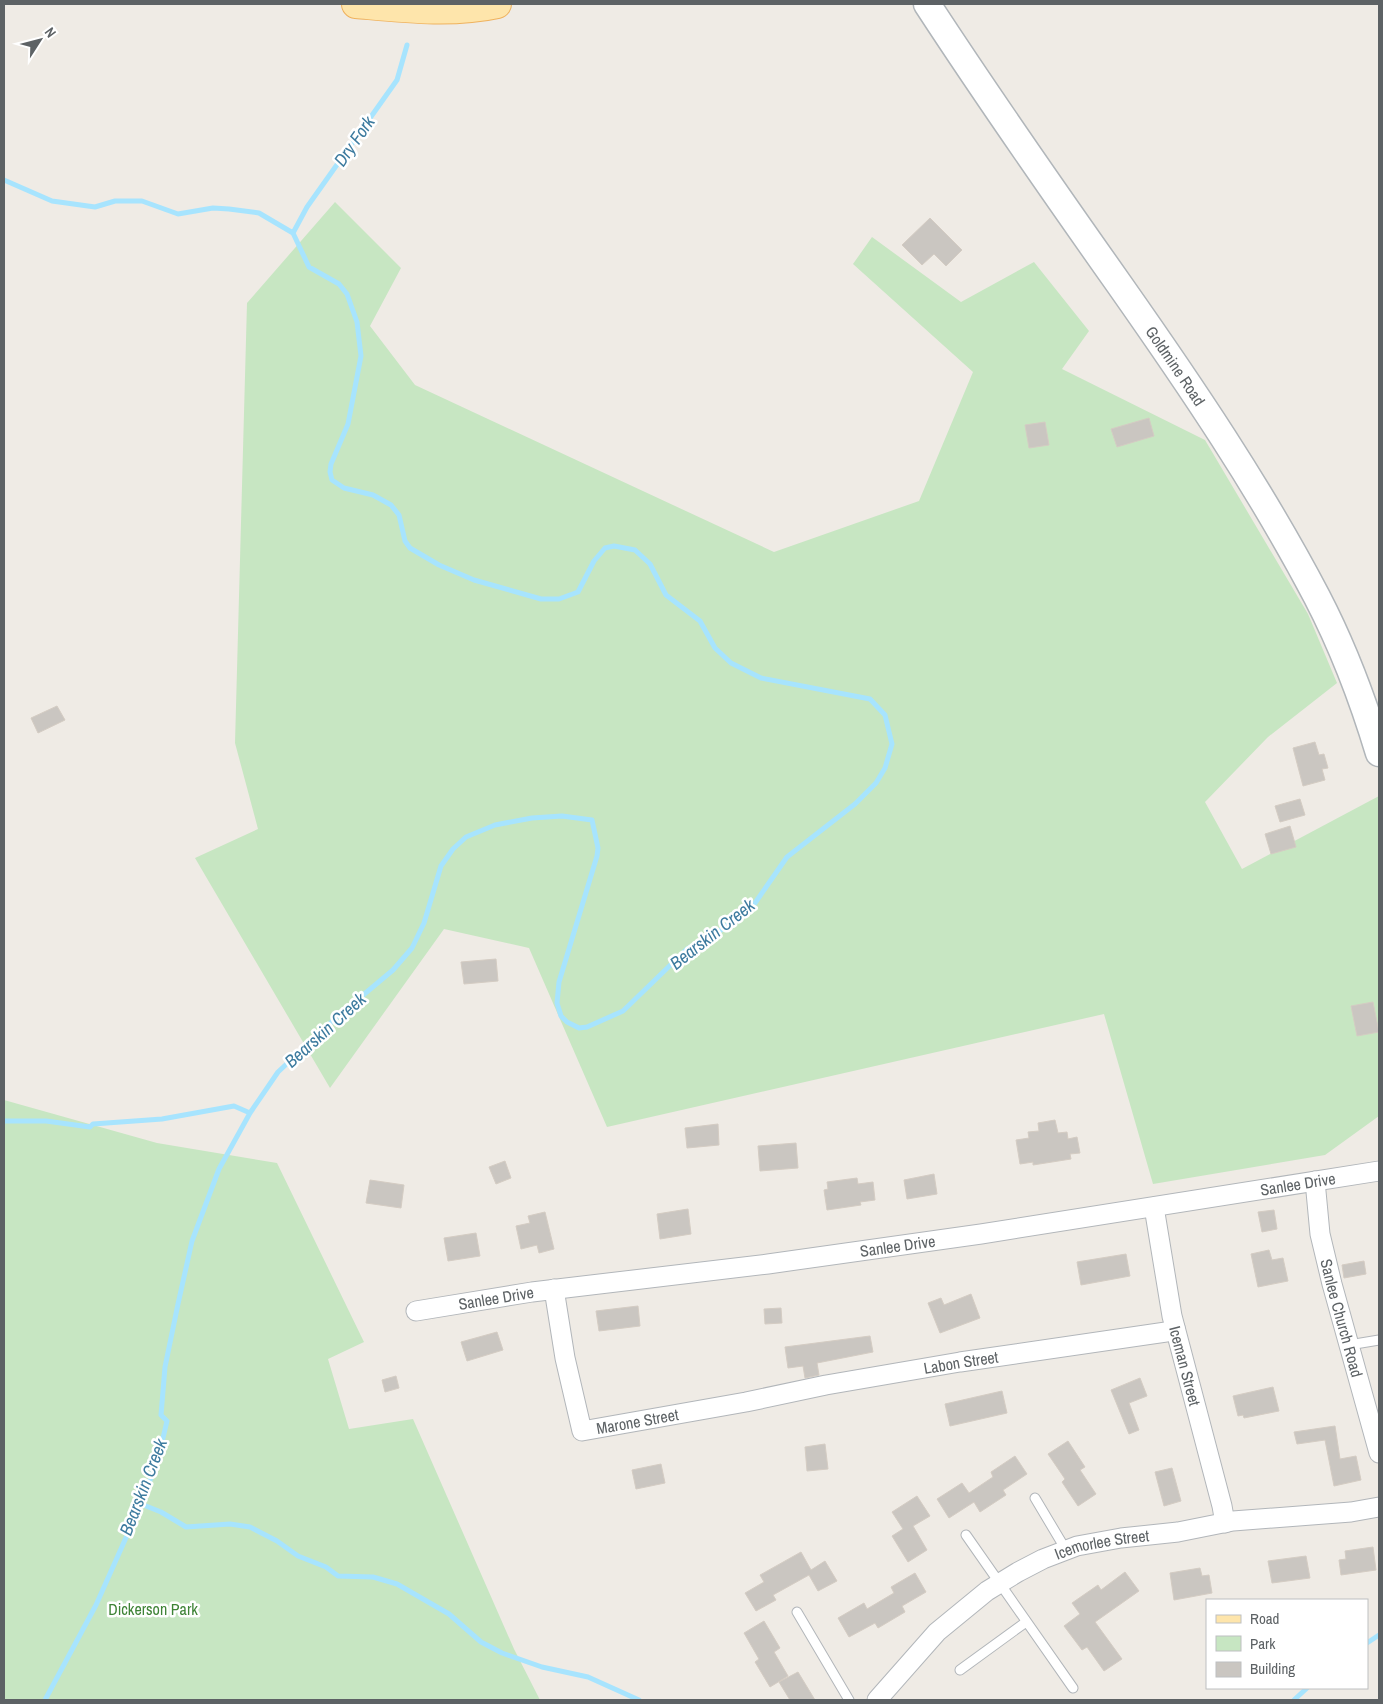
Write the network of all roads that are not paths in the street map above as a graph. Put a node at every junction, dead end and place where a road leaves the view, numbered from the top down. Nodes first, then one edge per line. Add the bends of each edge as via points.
1 (356, 4) edge
2 (497, 4) edge
3 (927, 4) edge
4 (1379, 753) edge
5 (1379, 1171) edge
6 (1315, 1181) junction
7 (1154, 1207) junction
8 (554, 1289) junction
9 (416, 1311) dead end
10 (1175, 1328) junction
11 (1379, 1340) edge
12 (1349, 1345) junction
13 (746, 1402) joint
14 (1379, 1453) edge
15 (1035, 1498) dead end
16 (1379, 1507) edge
17 (1224, 1523) junction
18 (966, 1535) dead end
19 (1066, 1550) junction
20 (999, 1584) junction
21 (797, 1612) dead end
22 (1026, 1622) junction
23 (960, 1670) dead end
24 (1073, 1688) dead end
25 (849, 1700) edge
26 (878, 1700) edge

1 - 2 main road via 442,9
3 - 4 main road, Goldmine Road via 1157,339 1259,495 1318,599 1352,675
5 - 6 street, Sanlee Drive
6 - 7 street, Sanlee Drive
6 - 12 street, Sanlee Church Road via 1320,1234
7 - 8 street, Sanlee Drive via 768,1264
7 - 10 street, Iceman Street
8 - 9 street, Sanlee Drive
8 - 13 street, Marone Street via 565,1358 582,1431
10 - 13 street, Labon Street via 826,1385
10 - 17 street, Iceman Street
11 - 12 lane
12 - 14 street, Sanlee Church Road
15 - 19 lane
16 - 17 street, Icemorlee Street
17 - 19 street, Icemorlee Street via 1121,1538
18 - 20 lane
19 - 20 street, Icemorlee Street
20 - 22 lane
20 - 26 street, Icemorlee Street via 937,1632
21 - 25 lane
22 - 23 lane
22 - 24 lane

